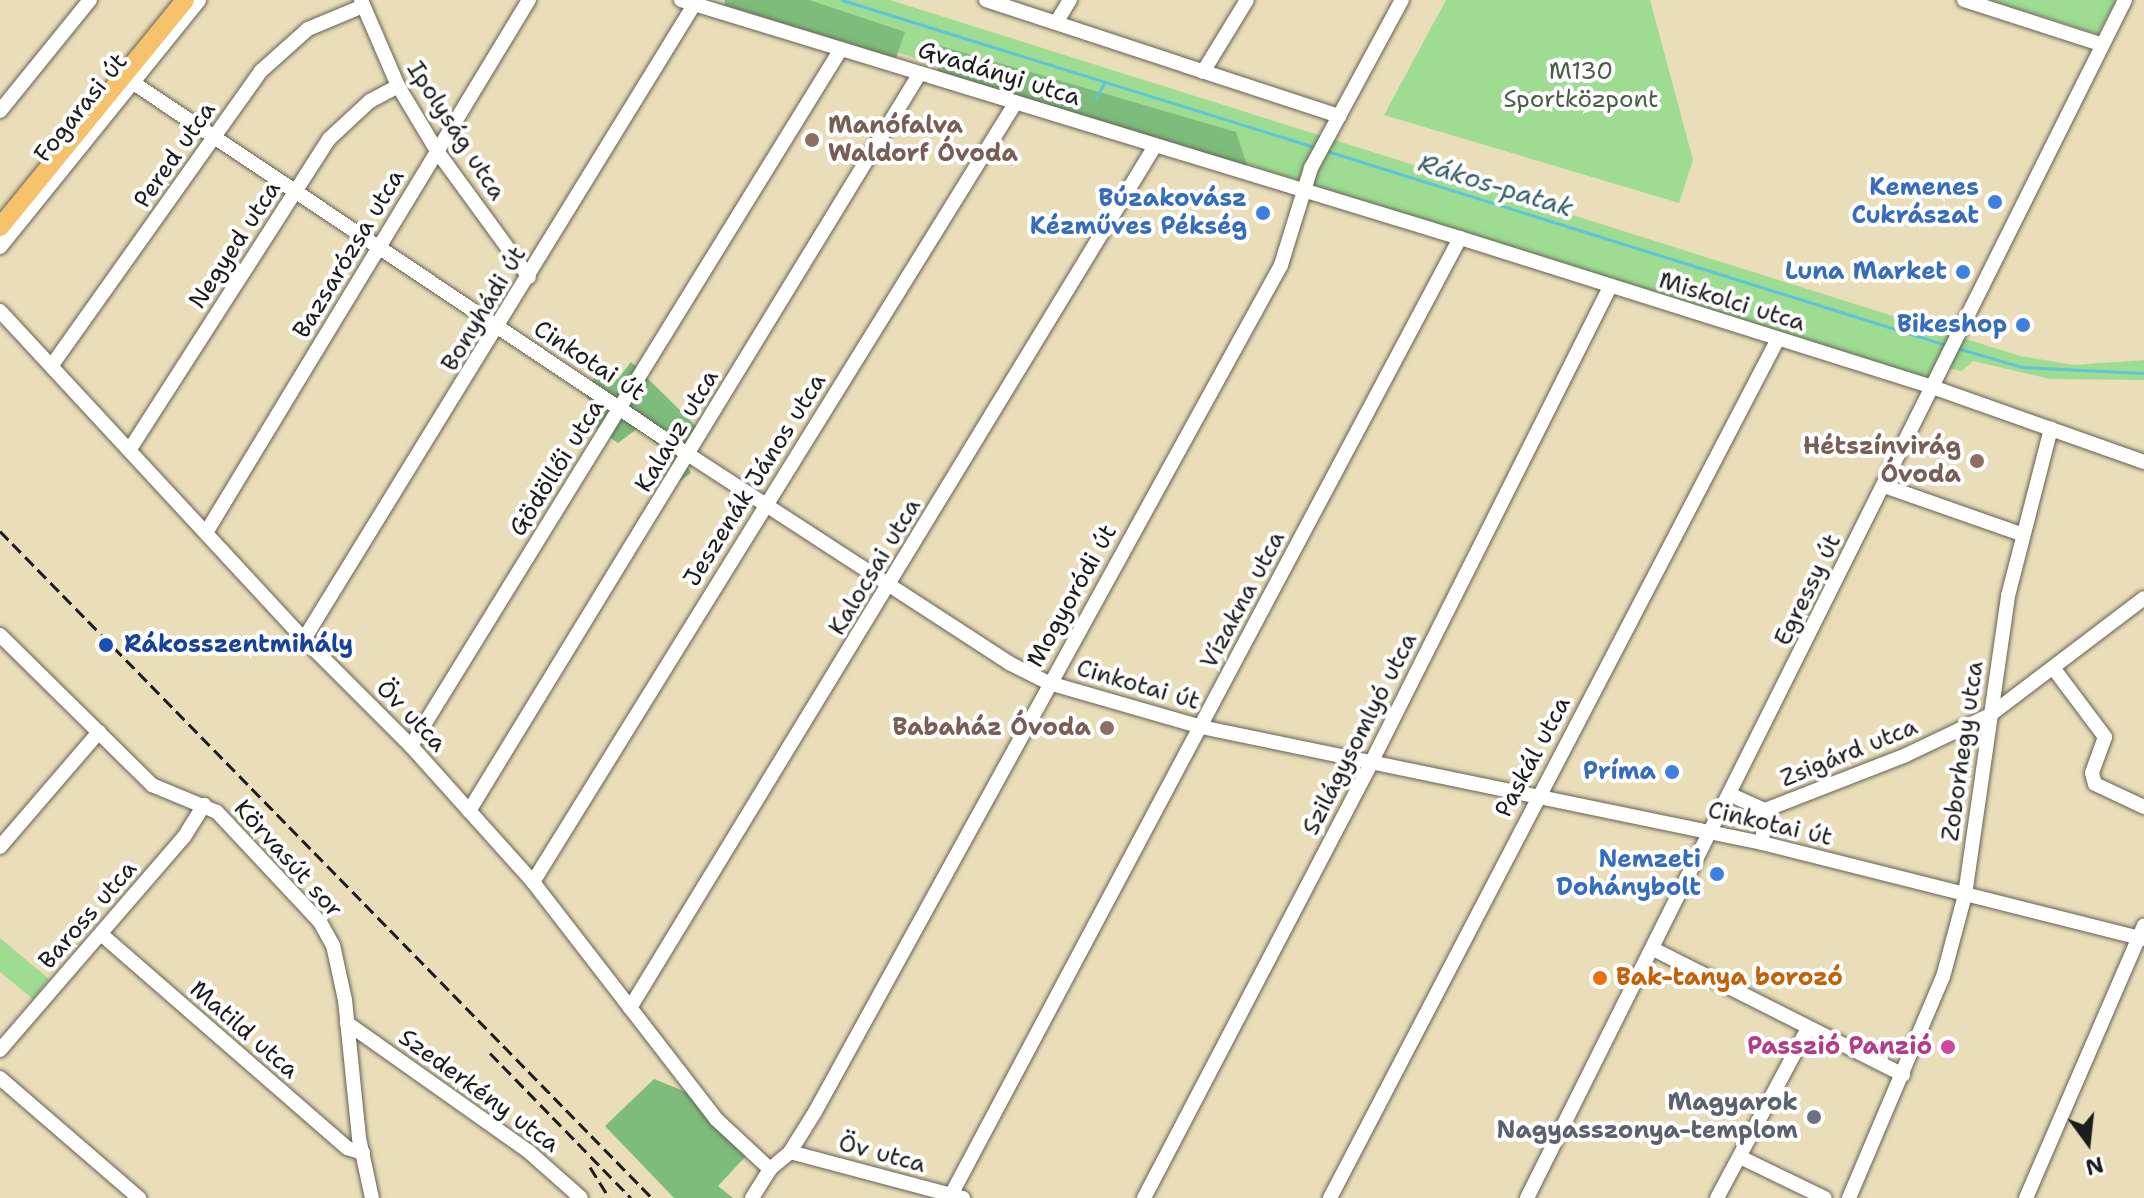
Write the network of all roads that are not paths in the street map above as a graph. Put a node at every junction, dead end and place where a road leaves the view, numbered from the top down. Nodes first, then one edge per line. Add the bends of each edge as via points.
1 (90, 0) edge
2 (185, 0) edge
3 (199, 0) edge
4 (529, 0) edge
5 (986, 0) edge
6 (1070, 0) edge
7 (1247, 0) edge
8 (1402, 0) edge
9 (1964, 0) edge
10 (2125, 0) edge
11 (691, 1) edge
12 (362, 3) edge
13 (1056, 23) junction
14 (2100, 44) junction
15 (841, 49) junction
16 (1203, 72) junction
17 (920, 73) junction
18 (132, 82) junction
19 (398, 86) junction
20 (1016, 102) junction
21 (0, 111) edge
22 (1339, 116) junction
23 (214, 138) junction
24 (1155, 146) junction
25 (437, 151) junction
26 (1303, 193) junction
27 (295, 194) junction
28 (0, 227) edge
29 (1460, 238) junction
30 (0, 247) edge
31 (378, 249) junction
32 (529, 277) junction
33 (1610, 287) junction
34 (0, 311) edge
35 (499, 329) junction
36 (1778, 339) junction
37 (52, 365) junction
38 (1935, 388) junction
39 (621, 406) junction
40 (2051, 428) junction
41 (130, 449) junction
42 (689, 455) junction
43 (2144, 462) edge
44 (1884, 486) junction
45 (764, 505) junction
46 (207, 531) junction
47 (2021, 534) junction
48 (889, 586) junction
49 (2144, 598) edge
50 (304, 639) junction
51 (2, 641) edge
52 (2054, 669) junction
53 (1049, 683) junction
54 (1990, 715) junction
55 (1201, 727) junction
56 (99, 732) junction
57 (411, 746) junction
58 (1372, 761) junction
59 (1537, 795) junction
60 (1731, 795) junction
61 (204, 805) junction
62 (2144, 807) edge
63 (1765, 810) junction
64 (469, 811) junction
65 (1712, 832) junction
66 (1762, 843) junction
67 (0, 847) edge
68 (533, 882) junction
69 (1965, 895) junction
70 (101, 934) junction
71 (2142, 934) edge
72 (1653, 949) junction
73 (630, 1008) junction
74 (347, 1023) junction
75 (1808, 1028) junction
76 (0, 1050) edge
77 (1903, 1075) junction
78 (0, 1078) edge
79 (790, 1152) junction
80 (363, 1153) junction
81 (1740, 1157) junction
82 (770, 1169) junction
83 (957, 1196) edge
84 (139, 1198) edge
85 (372, 1198) edge
86 (581, 1198) edge
87 (752, 1198) edge
88 (1144, 1198) edge
89 (1330, 1198) edge
90 (1527, 1198) edge
91 (1717, 1198) edge
92 (1825, 1198) edge
93 (1849, 1198) edge
94 (2026, 1198) edge

1 - 21 street
2 - 28 main road, Fogarasi út
3 - 18 street, Fogarasi út
4 - 25 street, Bazsarózsa utca
5 - 13 street
6 - 13 street
7 - 16 street
8 - 22 street, Mogyoródi út
9 - 14 street
10 - 14 street, Egressy út
11 - 15 street, Gvadányi utca
11 - 32 street, Bonyhádi út
12 - 19 street, Ipolyság utca
12 - 23 street, Pered utca via 308,29 280,50
13 - 16 street
14 - 38 street, Egressy út
15 - 17 street, Gvadányi utca
15 - 39 street, Gödöllői utca
16 - 22 street
17 - 20 street, Gvadányi utca
17 - 42 street, Kalauz utca
18 - 23 street, Cinkotai út
18 - 30 street, Fogarasi út
19 - 25 street, Ipolyság utca
19 - 27 street, Negyed utca via 348,118
20 - 24 street, Gvadányi utca
20 - 45 street, Jeszenák János utca
22 - 26 street, Mogyoródi út
23 - 27 street, Cinkotai út
23 - 37 street, Pered utca
24 - 26 street, Gvadányi utca
24 - 48 street, Kalocsai utca
25 - 31 street, Bazsarózsa utca
25 - 32 street, Ipolyság utca
26 - 29 street, Miskolci utca
26 - 53 street, Mogyoródi út via 1281,265
27 - 31 street, Cinkotai út
27 - 41 street, Negyed utca
29 - 33 street, Miskolci utca
29 - 55 street, Vízakna utca
31 - 35 street, Cinkotai út
31 - 46 street, Bazsarózsa utca
32 - 35 street, Bonyhádi út
33 - 36 street, Miskolci utca
33 - 58 street, Szilágysomlyó utca
34 - 37 street, Öv utca
35 - 39 street, Cinkotai út
35 - 50 street, Bonyhádi út
36 - 38 street, Miskolci utca
36 - 59 street, Paskál utca
37 - 41 street, Öv utca
38 - 40 street, Miskolci utca
38 - 44 street, Egressy út
39 - 42 street, Cinkotai út
39 - 57 street, Gödöllői utca
40 - 43 street, Miskolci utca
40 - 47 street, Zoborhegy utca
41 - 46 street, Öv utca
42 - 45 street, Cinkotai út
42 - 64 street, Kalauz utca
44 - 47 street
44 - 60 street, Egressy út
45 - 48 street, Cinkotai út
45 - 68 street, Jeszenák János utca
46 - 50 street, Öv utca
47 - 54 street, Zoborhegy utca
48 - 53 street, Cinkotai út
48 - 73 street, Kalocsai utca
49 - 52 street, Zsigárd utca
50 - 57 street, Öv utca
51 - 56 street, Körvasút sor
52 - 54 street, Zsigárd utca
52 - 62 street via 2105,737 2092,773 2095,784
53 - 55 street, Cinkotai út
53 - 79 street, Mogyoródi út
54 - 63 street, Zsigárd utca via 1906,755
54 - 69 street, Zoborhegy utca
55 - 58 street, Cinkotai út
55 - 83 street, Vízakna utca
56 - 61 street, Körvasút sor via 152,785
56 - 67 street
57 - 64 street, Öv utca
58 - 59 street, Cinkotai út
58 - 88 street, Szilágysomlyó utca
59 - 65 street, Cinkotai út
59 - 89 street, Paskál utca
60 - 63 street
60 - 65 street, Egressy út
61 - 70 street, Baross utca via 184,837
61 - 74 street, Körvasút sor via 242,837 320,922 335,954
63 - 66 street
64 - 68 street, Öv utca
65 - 66 street, Cinkotai út
65 - 72 street, Egressy út
66 - 69 street, Cinkotai út
68 - 73 street, Öv utca
69 - 71 street, Cinkotai út
69 - 77 street, Zoborhegy utca via 1943,977
70 - 76 street, Baross utca
70 - 80 street, Matild utca via 347,1148
71 - 94 street
72 - 75 street
72 - 90 street, Egressy út
73 - 82 street, Öv utca via 716,1119
74 - 80 street, Körvasút sor
74 - 86 street, Szederkény utca via 529,1152
75 - 77 street
75 - 81 street
77 - 93 street, Zoborhegy utca
78 - 84 street
79 - 82 street, Mogyoródi út
79 - 83 street, Öv utca
80 - 85 street, Körvasút sor
81 - 91 street
81 - 92 street
82 - 87 street, Mogyoródi út

